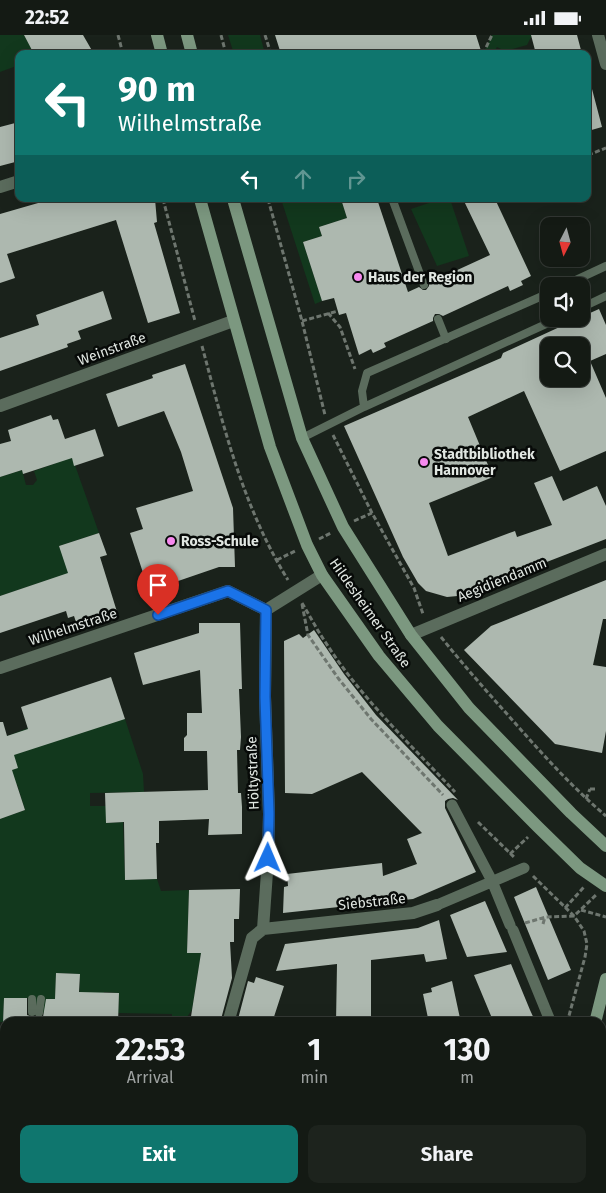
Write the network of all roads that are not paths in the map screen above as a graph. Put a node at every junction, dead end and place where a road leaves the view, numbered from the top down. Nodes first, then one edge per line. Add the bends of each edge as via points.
1 (156, 35) edge
2 (187, 35) edge
3 (598, 35) edge
4 (161, 50) edge
5 (191, 50) edge
6 (606, 63) edge
7 (15, 182) edge
8 (0, 187) edge
9 (201, 202) edge
10 (235, 202) edge
11 (393, 202) edge
12 (606, 266) edge
13 (582, 277) edge
14 (424, 285) dead end
15 (606, 296) edge
16 (540, 297) edge
17 (590, 304) edge
18 (438, 319) dead end
19 (233, 321) junction
20 (540, 327) edge
21 (446, 339) junction
22 (0, 406) edge
23 (364, 407) junction
24 (302, 438) junction
25 (606, 554) edge
26 (322, 575) junction
27 (266, 610) junction
28 (410, 635) junction
29 (0, 667) edge
30 (456, 801) road end
31 (606, 846) edge
32 (524, 867) road end
33 (492, 881) junction
34 (606, 886) edge
35 (437, 905) joint
36 (263, 929) junction
37 (606, 979) edge
38 (32, 999) dead end
39 (41, 999) dead end
40 (230, 1017) edge
41 (549, 1017) edge
42 (596, 1017) edge

1 - 4 main road
2 - 5 main road
3 - 6 street
7 - 8 street
9 - 19 main road, Hildesheimer Straße
10 - 24 main road, Hildesheimer Straße
11 - 14 lane
12 - 13 lane
15 - 17 lane
16 - 21 lane
18 - 21 lane
19 - 22 street, Weinstraße
19 - 26 main road, Hildesheimer Straße via 270,447 307,545
20 - 23 lane
21 - 23 lane via 367,373 362,391
23 - 24 lane
24 - 28 main road, Hildesheimer Straße via 343,527
25 - 28 street, Aegidiendamm
26 - 27 street via 298,596
26 - 34 main road, Hildesheimer Straße via 379,656 432,719 580,868
27 - 29 street, Wilhelmstraße via 228,591
27 - 36 street, Höltystraße via 269,814
28 - 31 main road, Hildesheimer Straße via 469,708
30 - 33 street
32 - 33 street, Siebstraße
33 - 35 street, Siebstraße
33 - 41 street
35 - 36 street, Siebstraße via 413,913
36 - 40 street via 252,938
37 - 42 main road
38 - 39 lane via 36,1013

